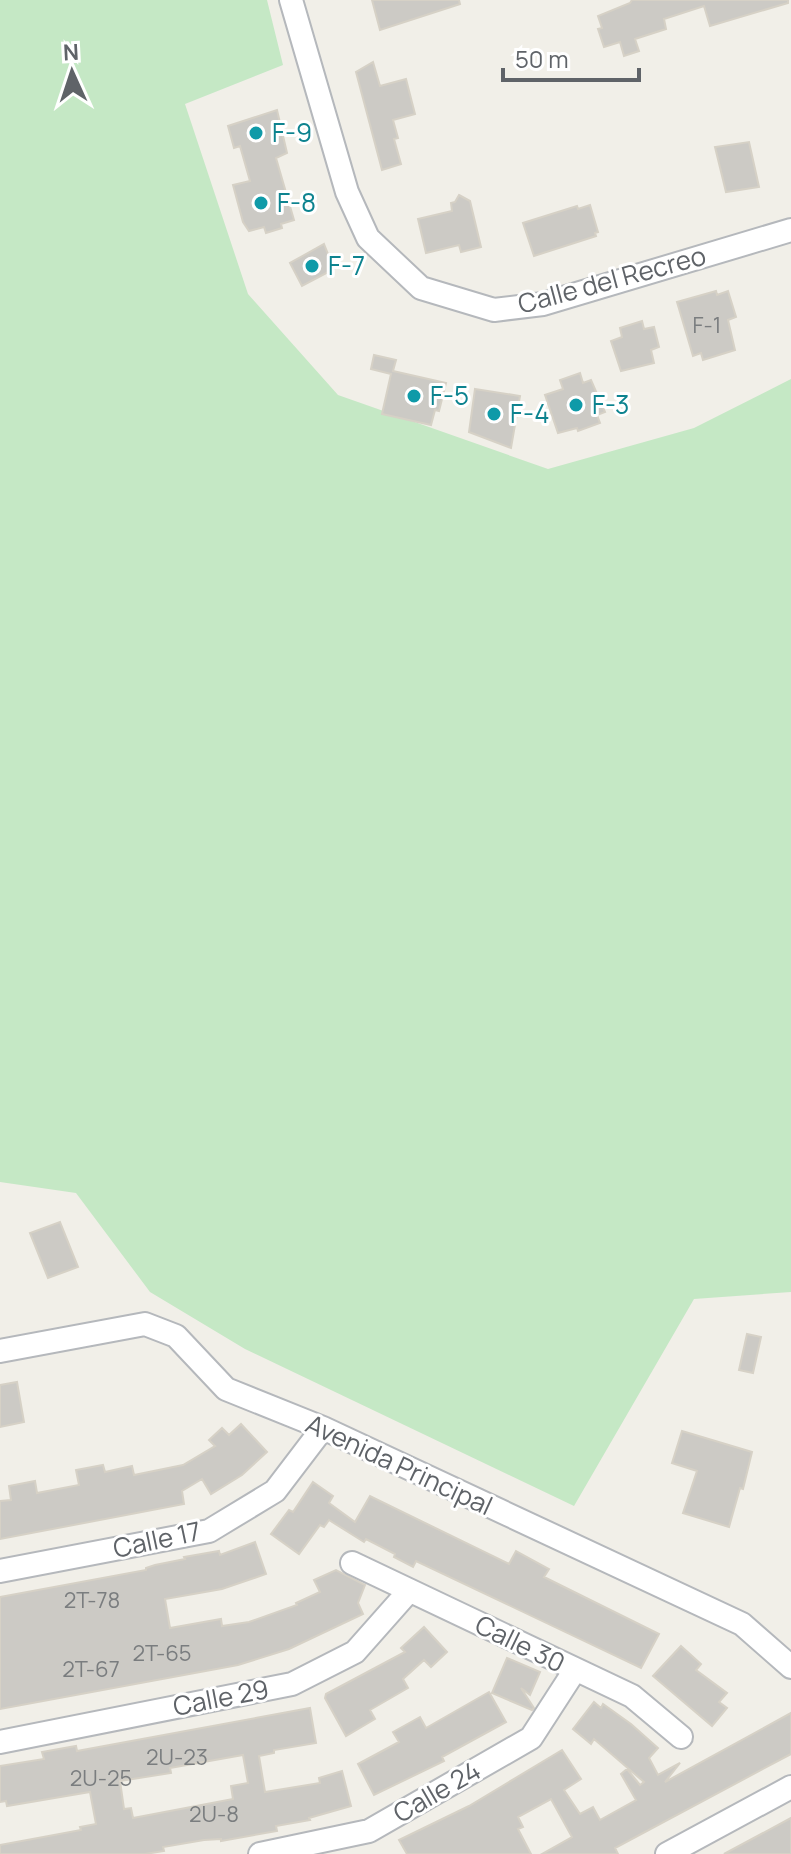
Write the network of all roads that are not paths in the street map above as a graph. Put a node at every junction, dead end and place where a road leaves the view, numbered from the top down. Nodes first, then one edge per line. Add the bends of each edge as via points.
1 (291, 0) edge
2 (791, 230) edge
3 (0, 1351) edge
4 (323, 1428) junction
5 (352, 1563) dead end
6 (0, 1571) edge
7 (409, 1591) junction
8 (791, 1667) edge
9 (575, 1670) junction
10 (681, 1737) dead end
11 (0, 1742) edge
12 (791, 1787) edge
13 (260, 1854) edge
14 (667, 1854) edge

1 - 2 street, Calle del Recreo via 347,192 368,238 421,288 494,310 543,304
3 - 4 street, Avenida Principal via 145,1324 176,1336 226,1389
4 - 6 street, Calle 17 via 275,1491 209,1531
4 - 8 street, Avenida Principal via 742,1624
5 - 7 street, Calle 30
7 - 9 street, Calle 30
7 - 11 street, Calle 29 via 355,1652 292,1684
9 - 10 street, Calle 30 via 632,1696
9 - 13 street, Calle 24 via 531,1738 369,1831
12 - 14 street

